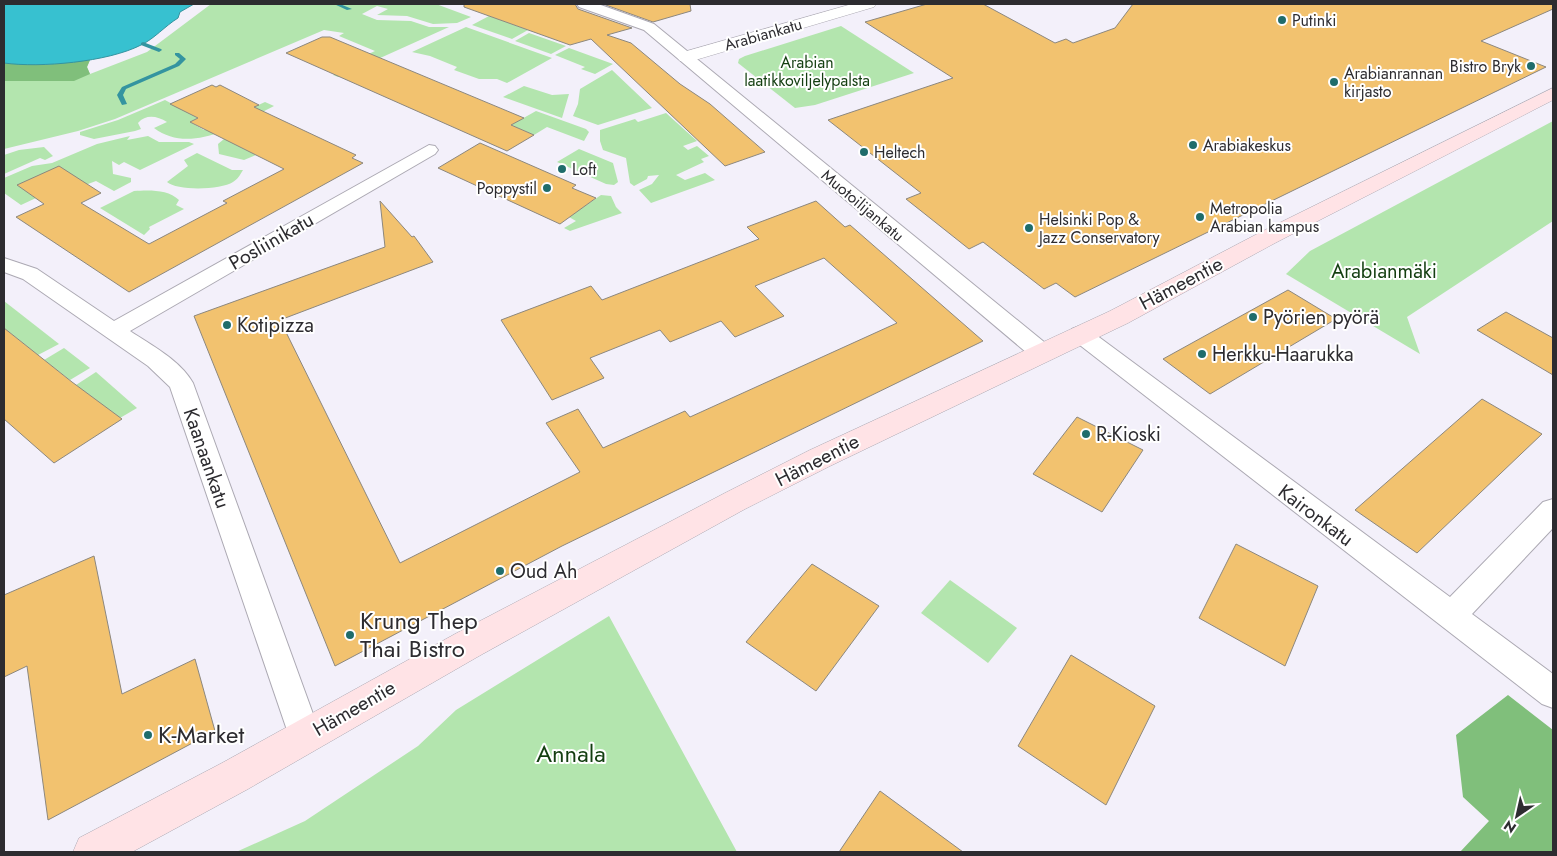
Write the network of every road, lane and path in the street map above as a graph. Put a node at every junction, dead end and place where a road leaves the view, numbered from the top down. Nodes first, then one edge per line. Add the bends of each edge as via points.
1 (584, 4) edge
2 (857, 5) edge
3 (686, 57) junction
4 (1553, 93) edge
5 (428, 150) dead end
6 (7, 269) edge
7 (113, 331) junction
8 (1080, 334) junction
9 (1041, 352) junction
10 (1553, 510) edge
11 (1450, 617) junction
12 (1553, 693) edge
13 (305, 736) junction
14 (93, 852) edge

1 - 3 street, Muotoilijankatu via 642,23
2 - 3 street, Arabiankatu
3 - 9 street, Muotoilijankatu
4 - 8 main road, Hämeentie via 1119,317
5 - 7 street, Posliinikatu
6 - 7 street, Kaanaankatu via 30,274
7 - 13 street, Kaanaankatu via 156,360 181,383
8 - 9 main road, Hämeentie
8 - 11 street, Kaironkatu
9 - 13 main road, Hämeentie via 744,497 466,645
10 - 11 street
11 - 12 street, Kaironkatu
13 - 14 main road, Hämeentie

